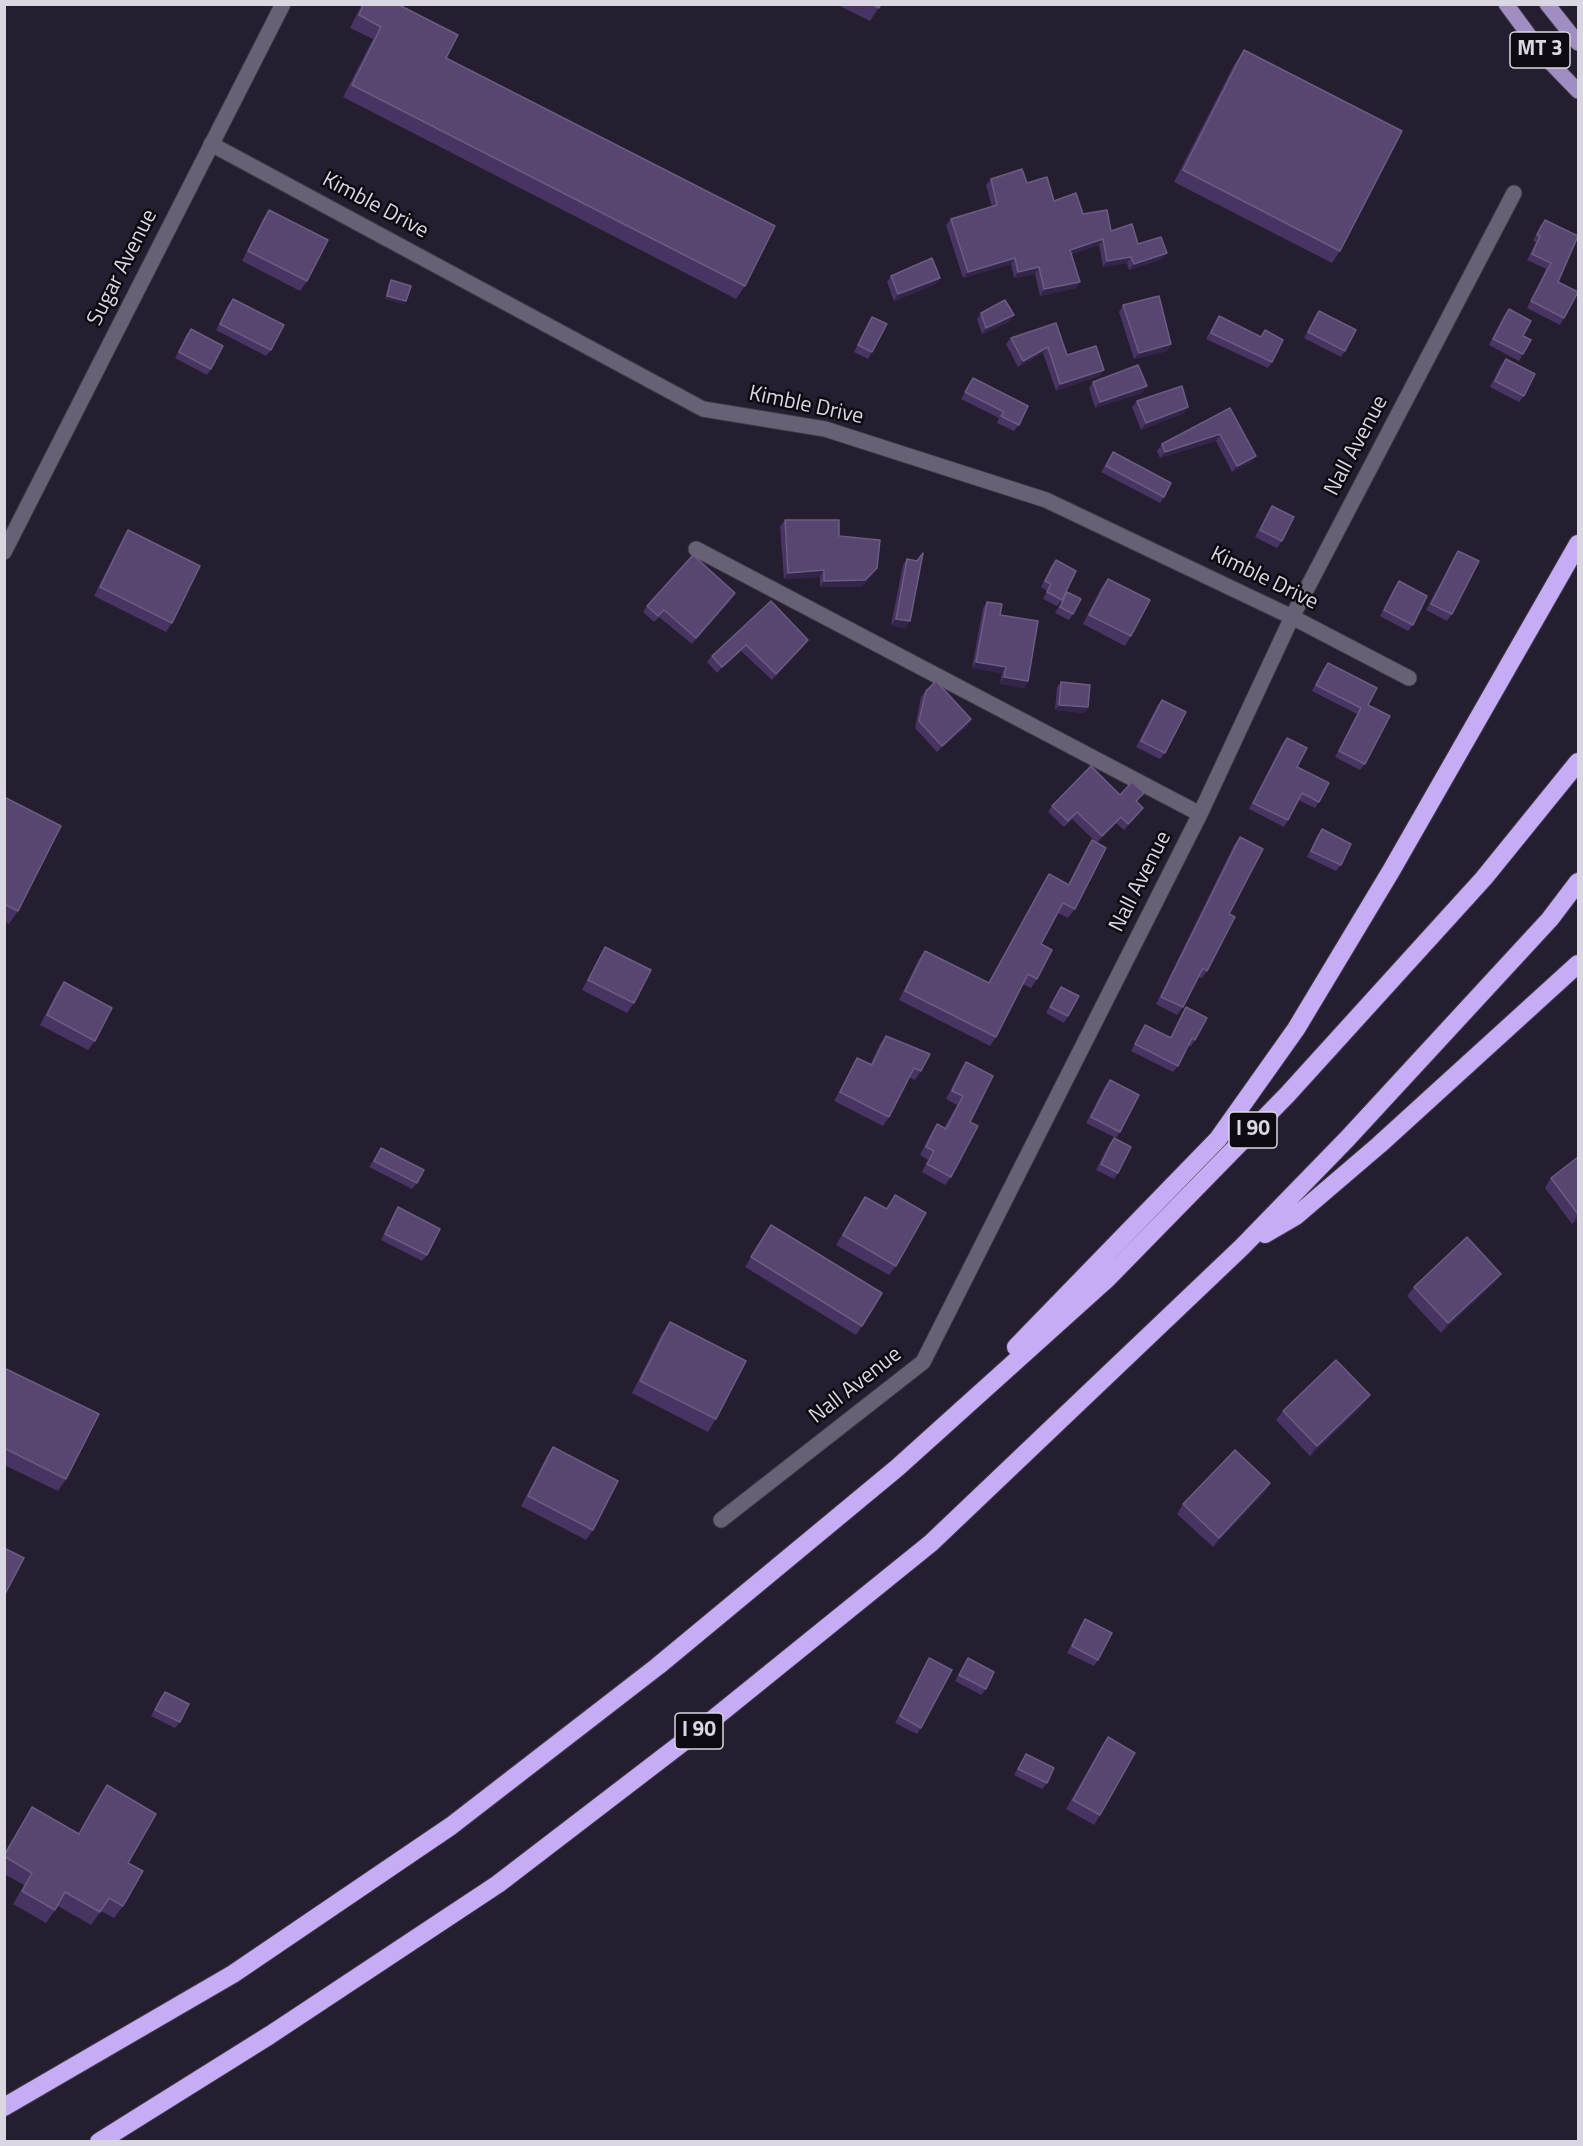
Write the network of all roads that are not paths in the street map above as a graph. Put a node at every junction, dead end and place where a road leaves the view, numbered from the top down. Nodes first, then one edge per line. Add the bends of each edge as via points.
1 (283, 4) edge
2 (1506, 4) edge
3 (1547, 4) edge
4 (1578, 43) edge
5 (1578, 91) edge
6 (211, 144) junction
7 (1514, 193) dead end
8 (1578, 544) edge
9 (696, 549) dead end
10 (4, 552) edge
11 (1292, 617) junction
12 (1409, 678) dead end
13 (1578, 762) edge
14 (1200, 814) junction
15 (1578, 882) edge
16 (1578, 964) edge
17 (1242, 1247) junction
18 (897, 1468) junction
19 (721, 1520) dead end
20 (4, 2107) edge
21 (99, 2142) edge

1 - 6 street, Sugar Avenue
2 - 5 main road, MT 3 via 1545,57
3 - 4 main road, MT 3
6 - 10 street, Sugar Avenue
6 - 11 street, Kimble Drive via 703,409 825,429 1046,500
7 - 11 street, Nall Avenue
8 - 18 highway via 1302,1019 1218,1139
9 - 14 street
11 - 12 street, Kimble Drive
11 - 14 street, Nall Avenue
13 - 18 highway, I 90 via 1484,878 1287,1095 1108,1278
14 - 19 street, Nall Avenue via 923,1362
15 - 17 highway, I 90 via 1550,919
16 - 17 highway via 1296,1216
17 - 21 highway, I 90 via 931,1543 712,1720 498,1884 270,2036
18 - 20 highway, I 90 via 658,1666 451,1826 233,1974

